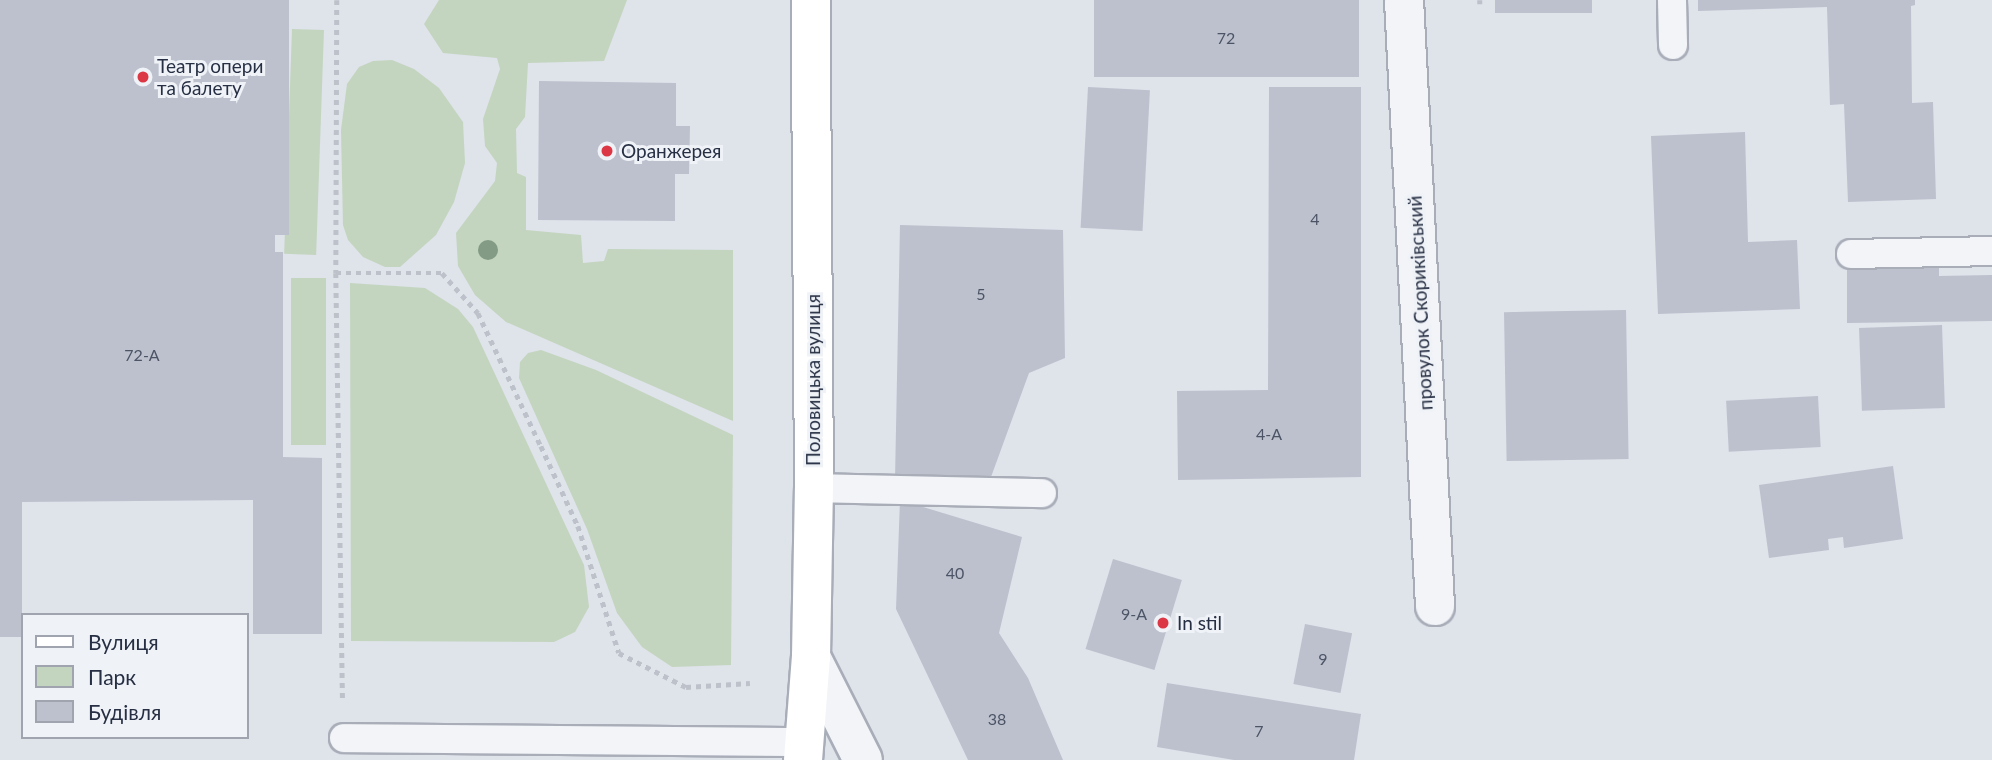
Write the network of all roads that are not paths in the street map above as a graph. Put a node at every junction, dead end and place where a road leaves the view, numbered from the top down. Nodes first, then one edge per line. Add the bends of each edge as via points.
1 (811, 0) edge
2 (1404, 0) edge
3 (1672, 0) edge
4 (1673, 44) dead end
5 (1992, 251) edge
6 (1851, 254) dead end
7 (814, 488) junction
8 (1042, 493) dead end
9 (1435, 606) dead end
10 (811, 657) junction
11 (344, 738) road end
12 (435, 750) edge
13 (803, 751) edge
14 (863, 760) edge

1 - 7 street, Половицька вулиця
2 - 9 street, провулок Скориківський
3 - 4 lane
5 - 6 lane
7 - 8 lane
7 - 10 street, Половицька вулиця
10 - 13 street, Половицька вулиця
10 - 14 street
11 - 12 lane
12 - 13 lane

